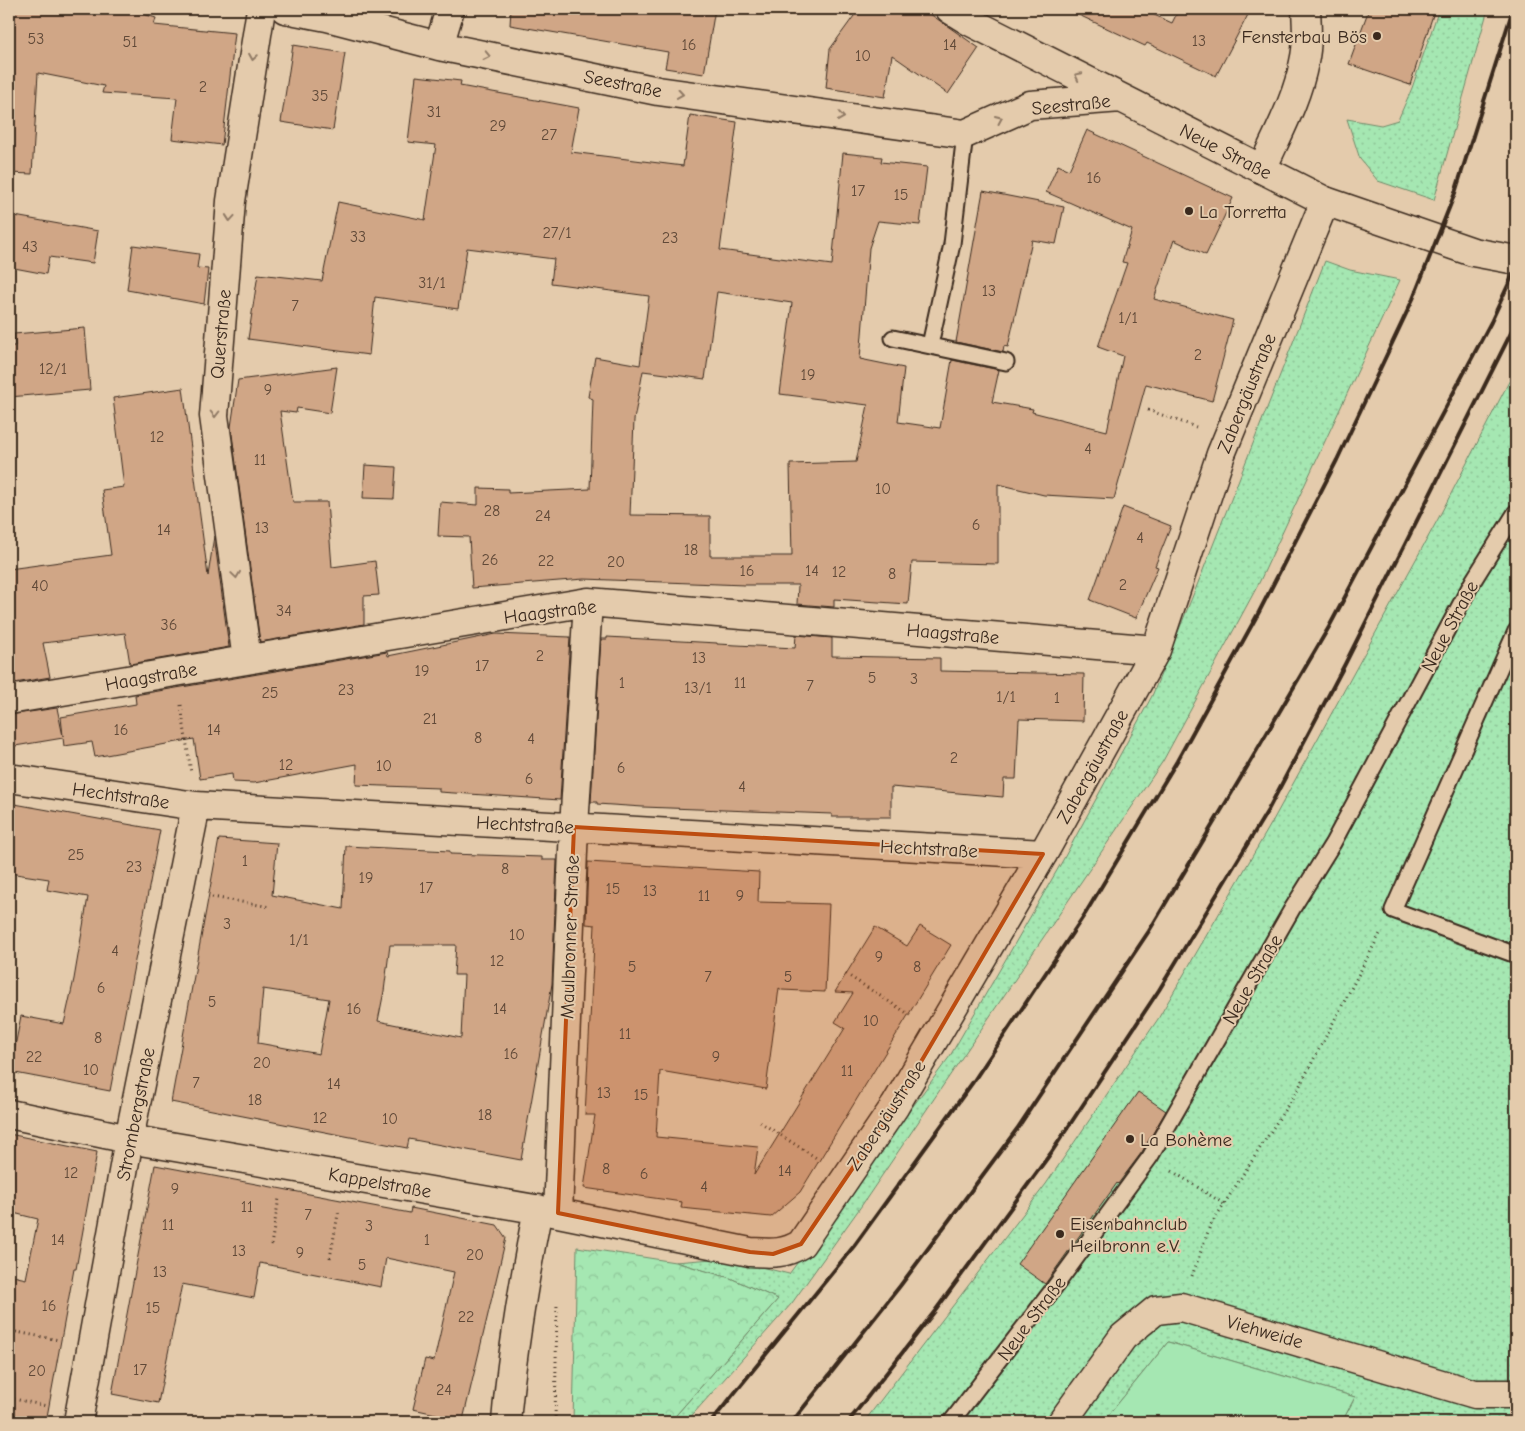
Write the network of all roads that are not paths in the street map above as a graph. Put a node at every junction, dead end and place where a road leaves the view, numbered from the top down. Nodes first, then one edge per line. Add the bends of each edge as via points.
1 (261, 9) edge
2 (285, 9) edge
3 (450, 9) edge
4 (1306, 9) edge
5 (328, 13) edge
6 (967, 13) edge
7 (439, 46) junction
8 (1121, 98) junction
9 (965, 134) junction
10 (1262, 169) junction
11 (1325, 201) junction
12 (1516, 260) edge
13 (893, 338) dead end
14 (930, 345) junction
15 (1006, 362) dead end
16 (1516, 512) edge
17 (588, 602) junction
18 (1516, 631) edge
19 (1156, 650) junction
20 (247, 660) junction
21 (9, 700) edge
22 (9, 778) edge
23 (196, 806) junction
24 (574, 827) junction
25 (1043, 854) junction
26 (1516, 955) edge
27 (9, 1114) edge
28 (130, 1139) junction
29 (548, 1211) junction
30 (750, 1252) joint
31 (1516, 1394) edge
32 (79, 1417) edge
33 (506, 1422) edge
34 (950, 1422) edge
35 (1062, 1422) edge

1 -> 20 street, Querstraße via 231,201 214,416
2 - 5 street, Seestraße
3 - 7 street
4 - 10 street via 1308,32 1300,80
5 - 7 street, Seestraße
8 -> 6 street, Neue Straße
7 -> 9 street, Seestraße via 658,91
9 -> 8 street, Seestraße via 1030,105
8 - 10 street, Neue Straße
9 - 14 lane via 952,244
10 - 11 street, Neue Straße
11 - 12 street, Neue Straße via 1472,252
11 - 19 street, Zabergäustraße via 1227,438
13 - 14 lane
14 - 15 lane
16 - 34 lane, Neue Straße via 1473,581 1333,843 1150,1157
17 - 19 street, Haagstraße
17 - 20 street, Haagstraße
17 - 24 street, Maulbronner Straße
18 - 26 lane via 1393,910
19 - 25 street, Zabergäustraße
20 - 21 street, Haagstraße
22 - 23 street, Hechtstraße
23 - 24 street, Hechtstraße
23 - 28 street, Strombergstraße
24 - 25 street, Hechtstraße
24 - 29 street, Maulbronner Straße
25 - 30 street, Zabergäustraße via 895,1106 801,1244 790,1251 773,1254
27 - 28 street, Kappelstraße
28 - 29 street, Kappelstraße
28 - 32 street, Strombergstraße
29 - 30 street, Kappelstraße
29 - 33 street, Maulbronner Straße via 522,1289
31 - 35 street, Viehweide via 1475,1394 1181,1306 1156,1310 1123,1337

